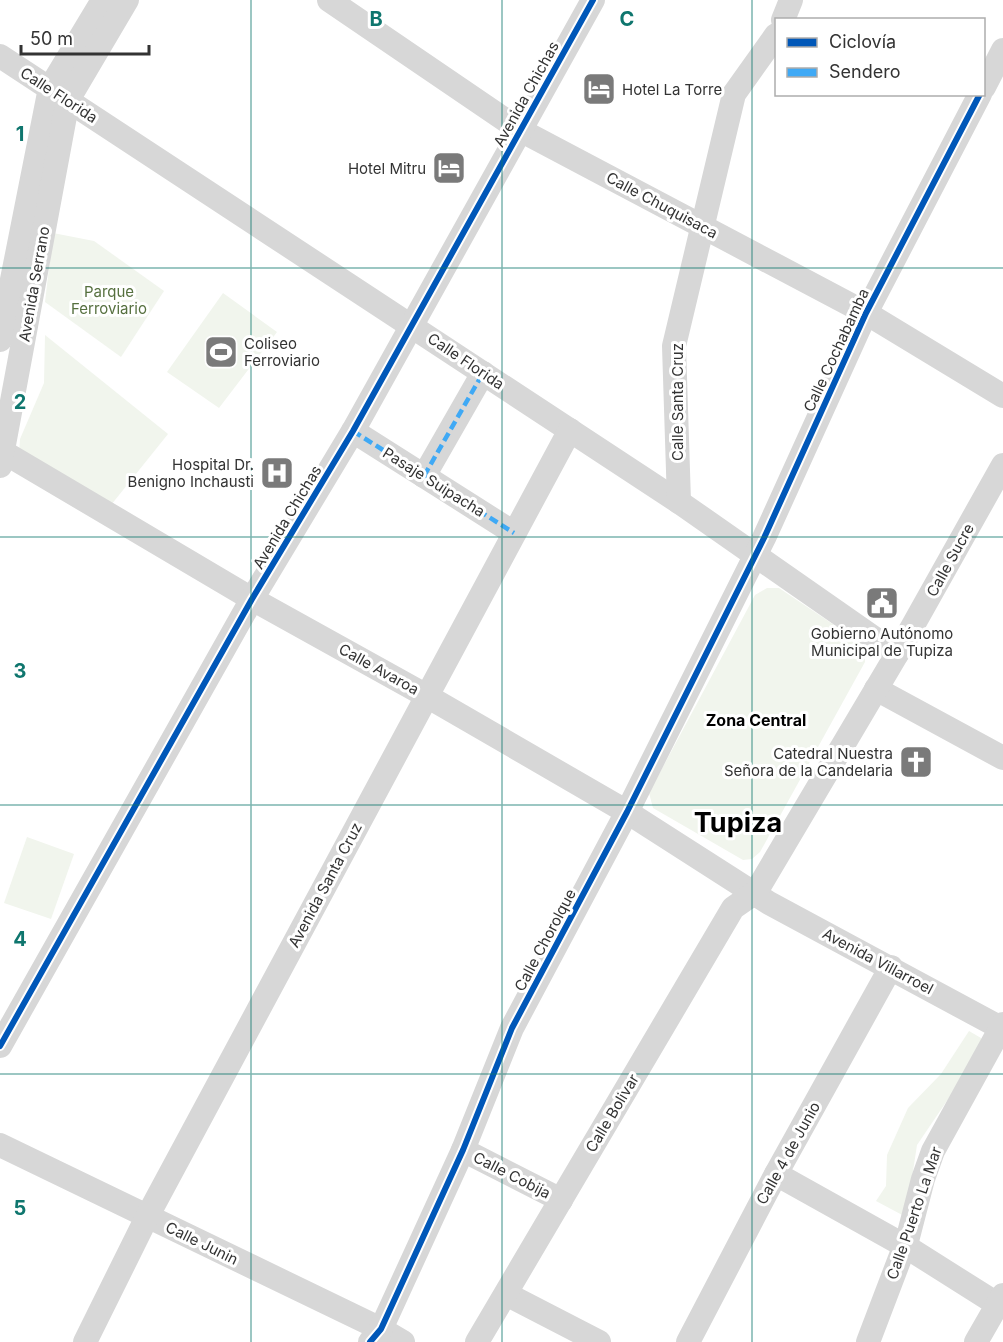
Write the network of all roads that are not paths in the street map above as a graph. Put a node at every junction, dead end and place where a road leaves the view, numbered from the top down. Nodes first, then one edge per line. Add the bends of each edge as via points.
1 (103, 0) edge
2 (127, 0) edge
3 (329, 0) edge
4 (593, 0) edge
5 (791, 0) edge
6 (784, 18) edge
7 (775, 38) edge
8 (1003, 50) edge
9 (0, 56) edge
10 (985, 85) edge
11 (59, 94) junction
12 (979, 96) edge
13 (520, 130) junction
14 (703, 226) junction
15 (866, 313) junction
16 (411, 325) junction
17 (0, 340) edge
18 (483, 373) junction
19 (1003, 396) edge
20 (570, 430) junction
21 (353, 431) junction
22 (1, 456) edge
23 (1003, 465) edge
24 (424, 476) junction
25 (679, 502) junction
26 (514, 533) junction
27 (755, 556) junction
28 (252, 599) junction
29 (897, 654) junction
30 (876, 689) junction
31 (426, 695) junction
32 (1003, 758) edge
33 (627, 812) junction
34 (756, 892) junction
35 (891, 967) junction
36 (1002, 1026) edge
37 (0, 1046) edge
38 (0, 1145) edge
39 (463, 1150) junction
40 (776, 1174) junction
41 (561, 1200) junction
42 (147, 1216) junction
43 (905, 1246) junction
44 (506, 1294) junction
45 (1000, 1299) edge
46 (376, 1336) edge
47 (85, 1342) edge
48 (403, 1342) edge
49 (477, 1342) edge
50 (599, 1342) edge
51 (688, 1342) edge
52 (868, 1342) edge
53 (976, 1342) edge

1 - 11 street
2 - 11 street
3 - 13 street, Calle Chuquisaca
4 - 13 street, Avenida Chichas
5 - 6 street
7 - 14 street, Calle Santa Cruz via 735,94
8 - 10 street
9 - 11 street, Calle Florida
11 - 16 street, Calle Florida
11 - 17 street, Avenida Serrano
11 - 22 street, Avenida Serrano
12 - 15 street, Calle Cochabamba
13 - 14 street, Calle Chuquisaca
13 - 16 street, Avenida Chichas
14 - 15 street, Calle Chuquisaca
14 - 25 street, Calle Santa Cruz via 675,346
15 - 19 street, Calle Chuquisaca
15 - 27 street, Calle Cochabamba
16 - 18 street, Calle Florida
16 - 21 street, Avenida Chichas
18 - 20 street, Calle Florida
18 - 24 street
20 - 25 street, Calle Florida
20 - 26 street, Avenida Santa Cruz
21 - 24 street, Pasaje Suipacha
21 - 28 street, Avenida Chichas
22 - 28 street, Calle Avaroa
23 - 29 street, Calle Sucre
24 - 26 street, Pasaje Suipacha
25 - 27 street, Calle Florida
26 - 31 street, Avenida Santa Cruz
27 - 29 street, Calle Florida
27 - 33 street, Calle Chorolque
28 - 31 street, Calle Avaroa
28 - 37 street, Avenida Chichas
29 - 30 street, Calle Sucre
30 - 32 street
30 - 34 street, Calle Sucre
31 - 33 street, Calle Avaroa
31 - 42 street, Avenida Santa Cruz
33 - 34 street, Calle Avaroa
33 - 39 street, Calle Chorolque via 512,1028
34 - 35 street, Avenida Villarroel via 769,903
34 - 41 street, Calle Bolivar via 733,908
35 - 36 street, Avenida Villarroel
35 - 40 street, Calle 4 de Junio
36 - 43 street, Calle Puerto La Mar via 933,1151
38 - 42 street, Calle Junin
39 - 41 street, Calle Cobija
39 - 46 street, Calle Chorolque
40 - 43 street
40 - 51 street, Calle 4 de Junio
41 - 44 street, Calle Bolivar
42 - 46 street, Calle Junin
42 - 47 street, Avenida Santa Cruz
43 - 45 street
43 - 52 street, Calle Puerto La Mar
44 - 49 street, Calle Bolivar
44 - 50 street
45 - 53 street
46 - 48 street, Calle Junin

